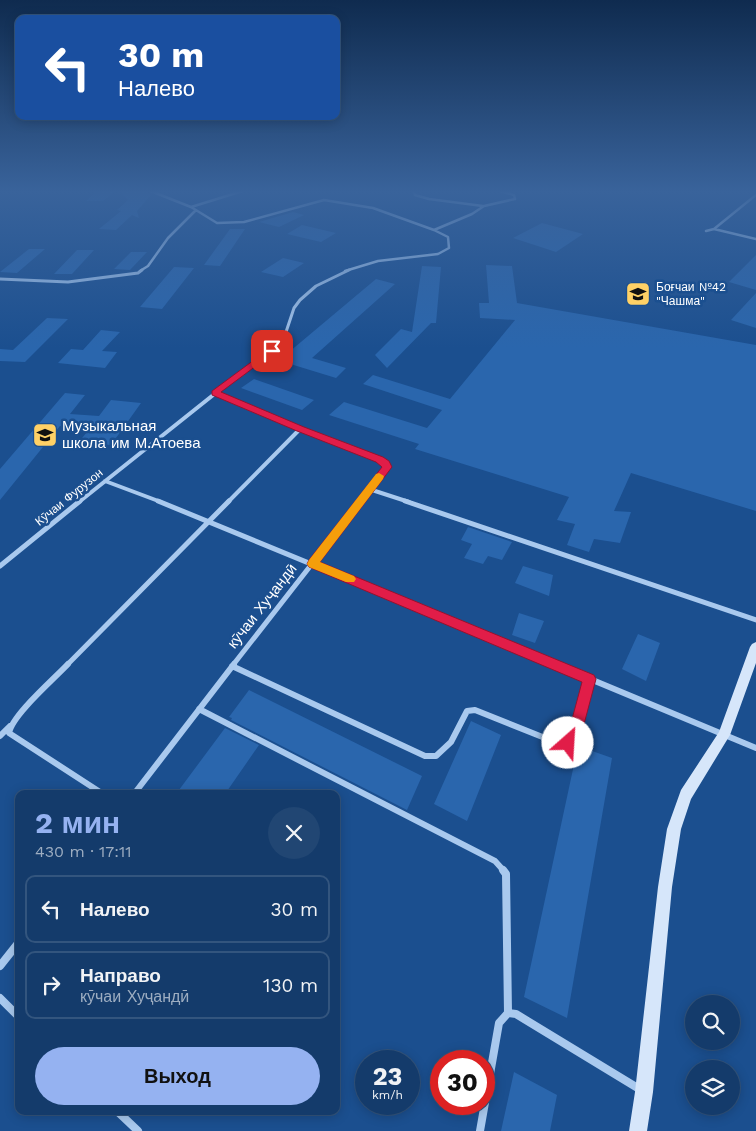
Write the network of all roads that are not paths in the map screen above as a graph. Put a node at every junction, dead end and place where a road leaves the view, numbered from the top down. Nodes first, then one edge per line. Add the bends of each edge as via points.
1 (165, 243) edge
2 (450, 243) edge
3 (0, 278) edge
4 (215, 393) junction
5 (300, 429) junction
6 (105, 481) junction
7 (369, 489) junction
8 (210, 521) junction
9 (313, 564) junction
10 (0, 566) edge
11 (756, 620) edge
12 (756, 647) edge
13 (232, 666) junction
14 (589, 679) junction
15 (199, 709) junction
16 (10, 726) junction
17 (724, 735) junction
18 (0, 736) edge
19 (756, 748) edge
20 (96, 790) edge
21 (137, 790) edge
22 (15, 947) edge
23 (0, 966) edge
24 (0, 998) edge
25 (15, 1013) edge
26 (508, 1014) junction
27 (644, 1092) junction
28 (121, 1115) edge
29 (138, 1131) edge
30 (480, 1131) edge
31 (638, 1131) edge

1 - 3 street via 148,266 138,273 68,282
2 - 4 street, Кӯчаи Фурузон via 449,248 438,254 378,261 340,273 316,286 294,308 283,341
4 - 5 street, кӯчаи Хуҷандӣ
4 - 6 street, Кӯчаи Фурузон
5 - 7 street, кӯчаи Хуҷандӣ via 386,463 387,467
5 - 8 street
6 - 8 street
6 - 10 street, Кӯчаи Фурузон
7 - 9 street, кӯчаи Хуҷандӣ
7 - 11 street
8 - 9 street
8 - 16 street
9 - 13 street, кӯчаи Хуҷандӣ
9 - 14 street
12 - 17 street
13 - 14 street via 425,756 436,756 451,742 467,711 476,710 545,738 568,743 574,738
13 - 15 street, кӯчаи Хуҷандӣ
14 - 17 street
15 - 21 street, кӯчаи Хуҷандӣ
15 - 26 street via 495,861 506,874
16 - 18 street
16 - 20 street via 9,733 15,738
17 - 19 street
17 - 27 street via 686,795 674,828
22 - 23 street
24 - 25 street
26 - 27 street via 516,1014
26 - 30 street via 499,1023
27 - 31 street
28 - 29 street

